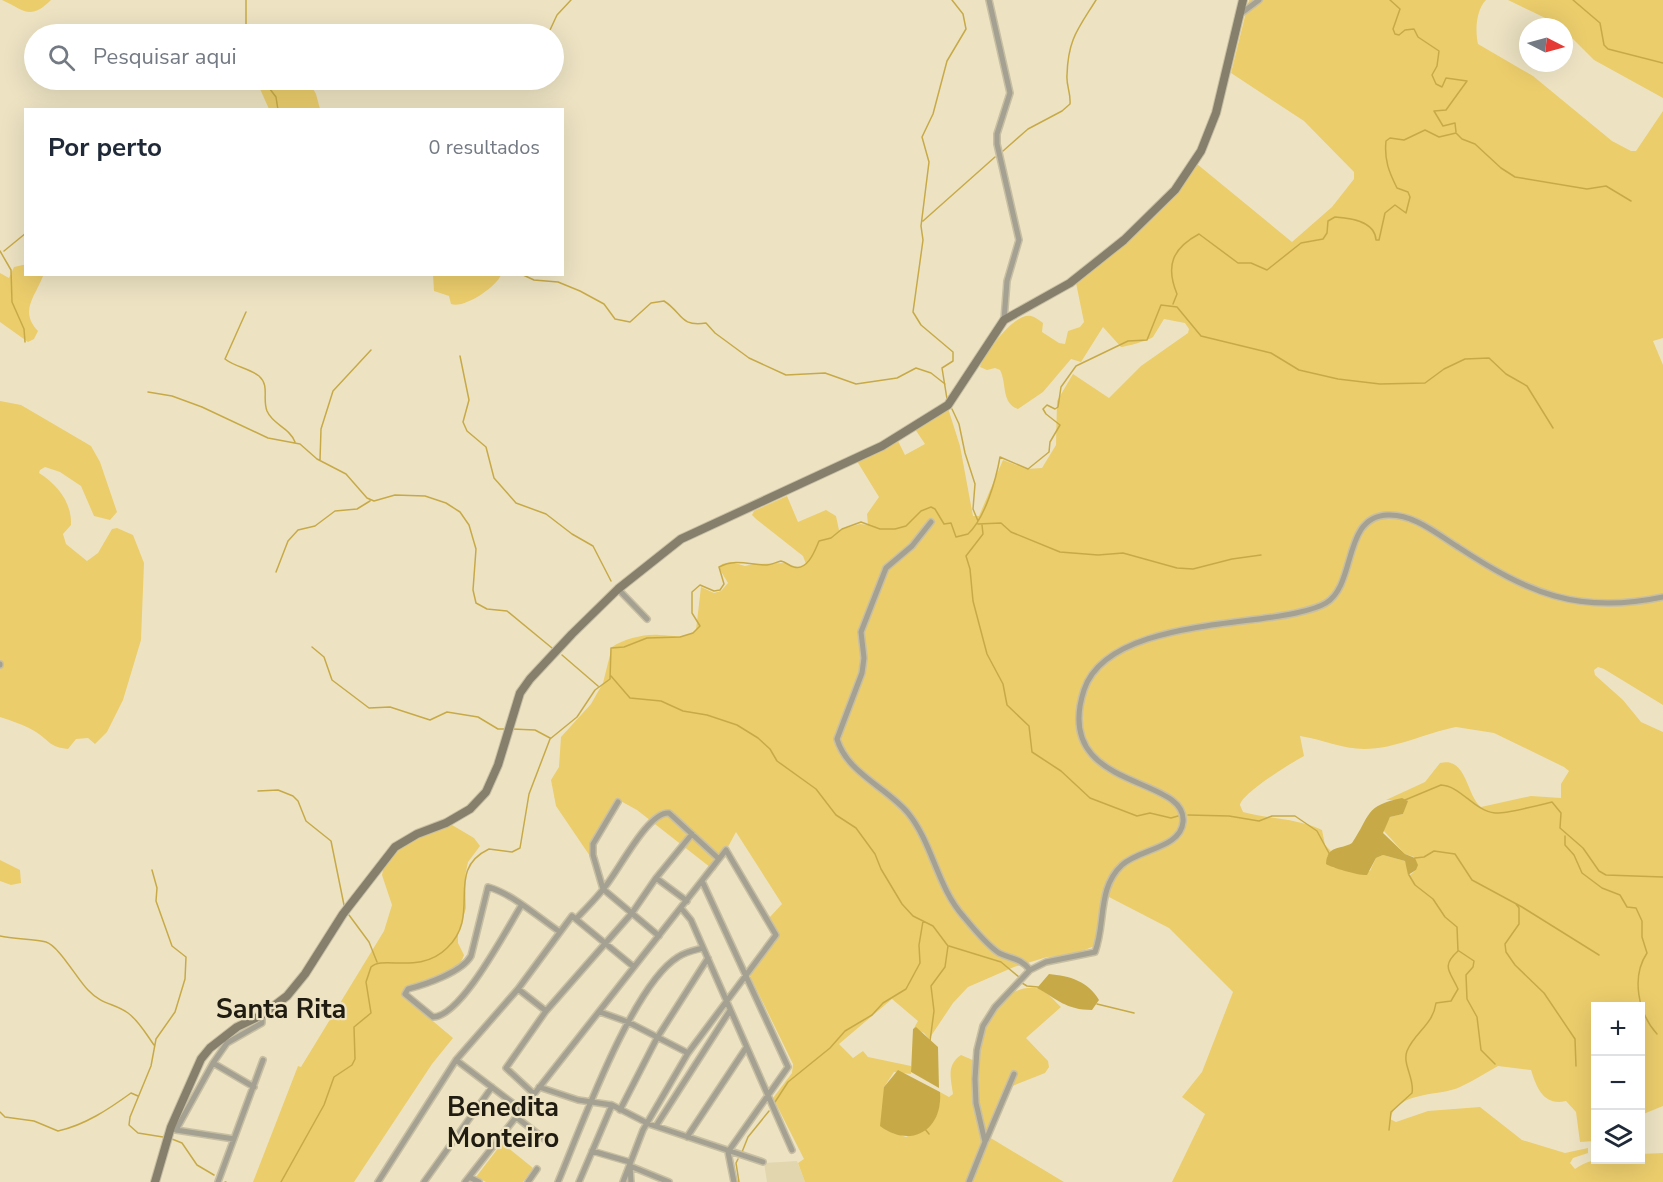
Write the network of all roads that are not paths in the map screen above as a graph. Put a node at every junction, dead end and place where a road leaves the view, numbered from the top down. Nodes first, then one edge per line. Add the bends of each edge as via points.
1 (1243, 0) edge
2 (1259, 0) edge
3 (990, 1) edge
4 (1239, 15) junction
5 (1004, 320) junction
6 (931, 522) dead end
7 (618, 590) junction
8 (1663, 597) edge
9 (647, 620) dead end
10 (618, 802) dead end
11 (692, 834) junction
12 (719, 859) junction
13 (656, 878) junction
14 (702, 881) junction
15 (603, 889) junction
16 (687, 901) junction
17 (521, 906) junction
18 (681, 908) junction
19 (632, 913) junction
20 (574, 917) junction
21 (560, 932) junction
22 (659, 936) junction
23 (604, 943) junction
24 (703, 948) junction
25 (708, 958) junction
26 (634, 968) junction
27 (1030, 970) junction
28 (745, 975) junction
29 (518, 989) junction
30 (725, 1001) junction
31 (546, 1011) junction
32 (600, 1012) junction
33 (729, 1012) junction
34 (262, 1015) junction
35 (628, 1022) junction
36 (657, 1038) junction
37 (746, 1048) junction
38 (688, 1053) junction
39 (263, 1060) dead end
40 (456, 1060) junction
41 (213, 1063) junction
42 (1014, 1074) dead end
43 (492, 1086) junction
44 (254, 1087) junction
45 (539, 1087) junction
46 (534, 1094) junction
47 (767, 1096) junction
48 (592, 1102) junction
49 (612, 1105) junction
50 (522, 1110) junction
51 (620, 1110) junction
52 (516, 1117) junction
53 (649, 1124) junction
54 (656, 1126) junction
55 (174, 1128) junction
56 (687, 1137) junction
57 (234, 1139) junction
58 (547, 1141) dead end
59 (985, 1142) junction
60 (792, 1150) dead end
61 (592, 1151) junction
62 (728, 1152) junction
63 (764, 1162) dead end
64 (630, 1164) junction
65 (537, 1169) dead end
66 (467, 1180) edge
67 (155, 1182) edge
68 (218, 1182) edge
69 (378, 1182) edge
70 (424, 1182) edge
71 (479, 1182) edge
72 (528, 1182) edge
73 (558, 1182) edge
74 (579, 1182) edge
75 (623, 1182) edge
76 (631, 1182) edge
77 (668, 1182) edge
78 (734, 1182) edge
79 (969, 1182) edge

1 - 4 main road
2 - 4 street
3 - 5 street via 1011,93 997,144 1019,240 1006,281
4 - 5 main road via 1212,122 1201,151 1175,190 1124,240 1070,283
5 - 7 main road via 948,405 882,446 681,539
6 - 27 street via 912,546 886,568 861,632 862,673 837,739 855,769 883,789 922,831 935,866 963,916 1000,953 1016,957
7 - 9 street
7 - 34 main road via 541,666 520,693 486,792 470,809 447,823 395,847 343,914 305,974 287,996
8 - 27 street via 1631,604 1582,603 1535,590 1502,576 1418,521 1387,514 1365,524 1353,545 1345,579 1327,603 1296,613 1182,630 1137,641 1103,662 1085,686 1079,725 1085,744 1103,767 1151,787 1180,806 1182,830 1171,840 1135,856 1109,881 1095,952 1046,962
10 - 15 street via 593,844
11 - 12 street
11 - 13 street
11 - 15 street via 669,813 660,814
12 - 14 street
12 - 28 street via 726,850 776,935
13 - 16 street
13 - 19 street
14 - 16 street
14 - 28 street
15 - 19 street
15 - 20 street
16 - 18 street
17 - 17 street via 488,887 466,965 438,980 408,989 405,994 432,1017 445,1015 486,968
17 - 21 street
18 - 22 street
18 - 24 street
19 - 22 street
19 - 23 street
20 - 21 street
20 - 23 street
21 - 29 street
22 - 26 street
23 - 26 street
23 - 31 street
24 - 25 street
24 - 35 street via 679,956 667,965
25 - 30 street
25 - 36 street
26 - 32 street
27 - 59 street via 995,1007 983,1026 977,1050 976,1103
28 - 30 street
28 - 47 street via 788,1067
29 - 31 street
29 - 40 street
30 - 33 street
30 - 38 street
31 - 46 street via 506,1068
32 - 35 street
32 - 45 street
33 - 37 street
33 - 54 street
34 - 41 street via 262,1023 227,1043
34 - 55 main road via 237,1027 201,1059
35 - 36 street
35 - 48 street
36 - 38 street
36 - 51 street
37 - 47 street
37 - 56 street
38 - 53 street
39 - 44 street
40 - 43 street
40 - 69 street
41 - 44 street
41 - 55 street
42 - 59 street
43 - 50 street
43 - 70 street
44 - 57 street
45 - 46 street
45 - 48 street
46 - 50 street
47 - 60 street
47 - 62 street
48 - 49 street
48 - 73 street
49 - 51 street
49 - 61 street
50 - 52 street
51 - 53 street
52 - 58 street
52 - 66 street
53 - 54 street
53 - 64 street
54 - 56 street
55 - 57 street
55 - 67 main road
56 - 62 street
57 - 68 street
59 - 79 street
61 - 64 street
61 - 74 street
62 - 63 street
62 - 78 street
64 - 75 street
64 - 76 street
64 - 77 street
65 - 72 street
66 - 71 street

